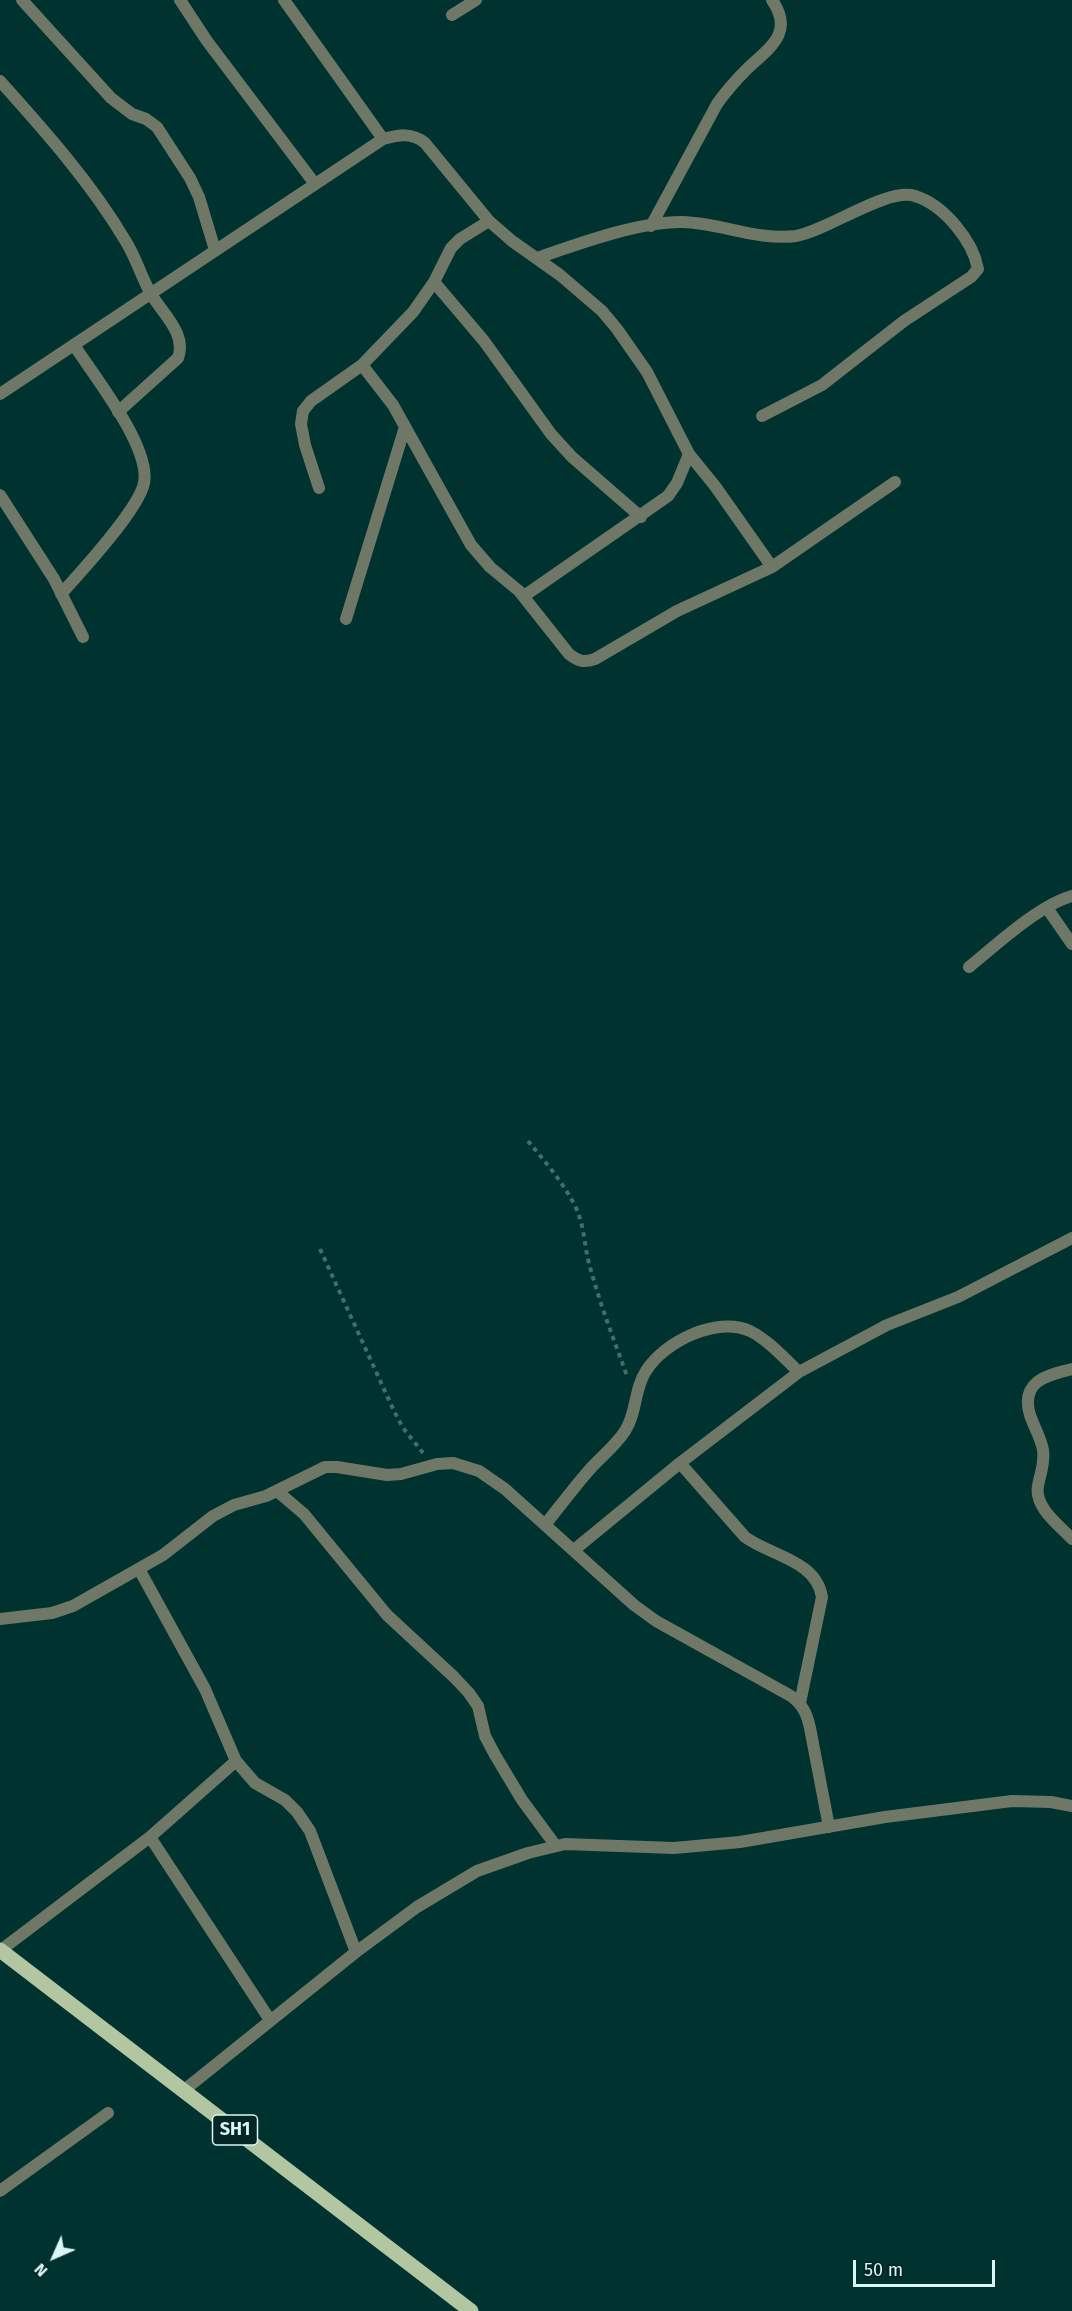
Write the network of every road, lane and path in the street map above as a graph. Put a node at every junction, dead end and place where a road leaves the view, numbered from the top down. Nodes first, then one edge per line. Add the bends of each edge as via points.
1 (22, 0) edge
2 (180, 0) edge
3 (284, 0) edge
4 (476, 0) edge
5 (772, 0) edge
6 (452, 15) dead end
7 (0, 81) edge
8 (383, 139) junction
9 (315, 184) junction
10 (489, 221) junction
11 (651, 226) junction
12 (215, 250) junction
13 (537, 258) junction
14 (434, 282) junction
15 (150, 293) junction
16 (74, 345) junction
17 (362, 365) junction
18 (0, 394) edge
19 (118, 412) junction
20 (762, 416) dead end
21 (405, 427) junction
22 (689, 454) junction
23 (895, 482) dead end
24 (319, 488) dead end
25 (0, 495) edge
26 (641, 516) junction
27 (772, 567) junction
28 (62, 594) junction
29 (524, 596) junction
30 (346, 619) dead end
31 (83, 637) dead end
32 (1072, 896) edge
33 (1047, 908) junction
34 (1072, 944) edge
35 (969, 967) dead end
36 (528, 1141) dead end
37 (1072, 1238) edge
38 (320, 1249) dead end
39 (1072, 1368) edge
40 (799, 1372) junction
41 (636, 1403) junction
42 (680, 1463) junction
43 (438, 1464) junction
44 (277, 1491) junction
45 (545, 1525) junction
46 (1072, 1539) edge
47 (574, 1550) junction
48 (139, 1569) junction
49 (0, 1618) edge
50 (800, 1703) junction
51 (236, 1761) junction
52 (1072, 1806) edge
53 (829, 1827) junction
54 (150, 1837) junction
55 (556, 1846) junction
56 (0, 1950) edge
57 (356, 1952) junction
58 (270, 2020) junction
59 (183, 2091) junction
60 (108, 2113) dead end
61 (0, 2191) edge
62 (471, 2311) edge

1 - 12 street via 111,98 165,136 199,197
2 - 9 street
3 - 8 street
4 - 6 street
5 - 11 street via 781,28 776,43 730,86 717,104
7 - 15 street via 102,205 136,258
8 - 9 street
8 - 10 street via 399,135 417,137 425,143
9 - 12 street
10 - 13 street
10 - 14 street via 451,248
11 - 13 street
11 - 20 street via 683,222 795,236 821,229 881,201 914,195 950,219 976,255 978,269 971,277 904,321 822,385
12 - 15 street
13 - 22 street via 602,311 617,329 647,372
14 - 17 street via 413,312
14 - 26 street via 550,434 572,458
15 - 16 street
15 - 19 street via 178,335 181,348 169,369
16 - 18 street
16 - 19 street
17 - 21 street
17 - 24 street via 303,411 305,445
19 - 28 street via 137,443 144,464 144,483 116,529
21 - 29 street via 471,544 485,562
21 - 30 street
22 - 26 street via 668,496
22 - 27 street
23 - 27 street
25 - 28 street
26 - 29 street
27 - 29 street via 676,612 586,662 569,654
28 - 31 street
32 - 33 street
33 - 34 street
33 - 35 street
36 - 41 path via 565,1189 583,1225 593,1278
37 - 40 street via 958,1297 887,1325
38 - 43 path via 394,1411 413,1443
39 - 46 street via 1038,1381 1027,1399 1043,1449 1037,1497
40 - 41 street via 750,1331 734,1327 702,1329 658,1357 643,1377
40 - 42 street
41 - 45 street via 626,1430
42 - 47 street
42 - 50 street via 745,1537 800,1566 821,1586
43 - 44 street via 387,1475 325,1467
43 - 45 street via 453,1463 479,1471
44 - 48 street via 213,1516
44 - 55 street via 304,1514 387,1615 469,1693 478,1706 485,1737 499,1764
45 - 47 street
47 - 50 street via 656,1621
48 - 49 street via 52,1613
48 - 51 street via 205,1689
50 - 53 street via 807,1714
51 - 54 street
51 - 57 street via 255,1783 285,1800 310,1831
52 - 53 street via 1012,1801 885,1816
53 - 55 street via 691,1847
54 - 56 street
54 - 58 street
55 - 57 street via 504,1860 459,1880
56 - 59 main road, SH1
57 - 58 street
58 - 59 street
59 - 62 main road, SH1
60 - 61 street

